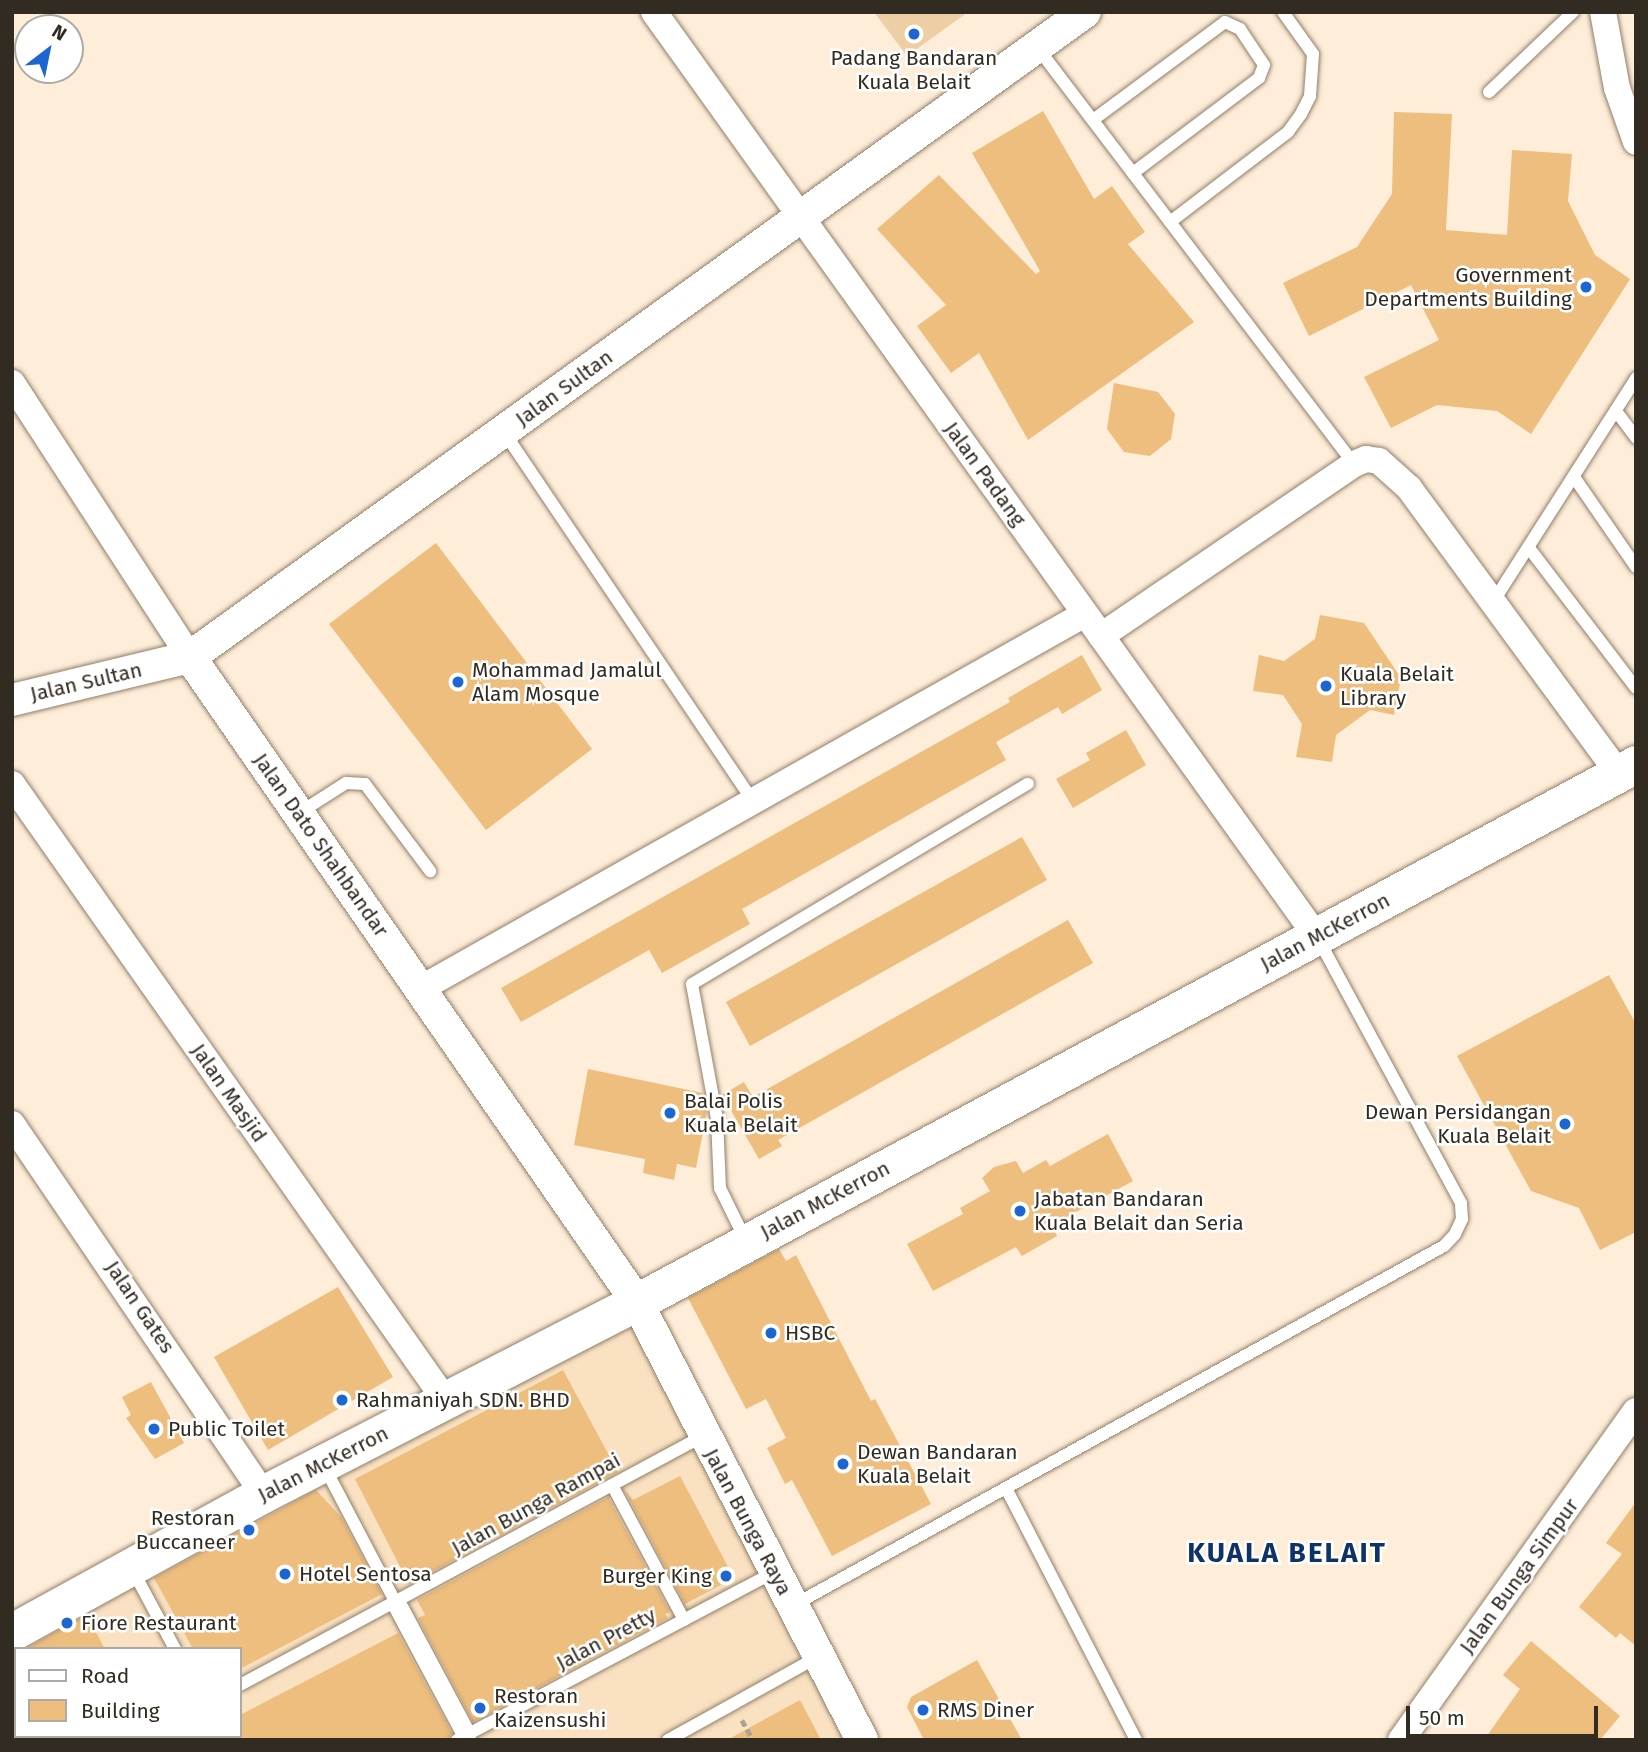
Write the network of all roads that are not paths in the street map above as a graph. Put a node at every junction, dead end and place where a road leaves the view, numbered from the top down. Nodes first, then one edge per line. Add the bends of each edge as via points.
1 (654, 12) edge
2 (1085, 12) edge
3 (1283, 12) edge
4 (1573, 12) edge
5 (1603, 12) edge
6 (1037, 47) junction
7 (1489, 92) dead end
8 (1093, 120) junction
9 (1636, 142) edge
10 (1133, 173) junction
11 (801, 218) junction
12 (1170, 222) junction
13 (1636, 377) edge
14 (12, 383) edge
15 (1616, 411) junction
16 (503, 432) junction
17 (1636, 438) edge
18 (1354, 464) junction
19 (1574, 477) junction
20 (1529, 548) junction
21 (1636, 567) edge
22 (1493, 602) junction
23 (1085, 614) junction
24 (1101, 636) junction
25 (190, 657) junction
26 (1636, 688) edge
27 (12, 699) edge
28 (1627, 768) edge
29 (12, 784) edge
30 (1028, 784) dead end
31 (753, 801) junction
32 (299, 813) junction
33 (430, 871) dead end
34 (1317, 937) junction
35 (420, 989) junction
36 (12, 1124) edge
37 (747, 1243) junction
38 (637, 1302) junction
39 (446, 1401) junction
40 (1636, 1411) edge
41 (703, 1436) junction
42 (323, 1463) junction
43 (612, 1485) junction
44 (1006, 1488) junction
45 (263, 1494) junction
46 (131, 1567) junction
47 (774, 1572) junction
48 (396, 1603) junction
49 (792, 1606) junction
50 (684, 1620) junction
51 (12, 1632) edge
52 (174, 1647) edge
53 (818, 1657) junction
54 (242, 1684) edge
55 (461, 1737) edge
56 (668, 1740) edge
57 (862, 1740) edge
58 (1136, 1740) edge
59 (1401, 1740) edge

1 - 11 street, Jalan Padang
2 - 6 street, Jalan Sultan
3 - 12 lane via 1314,54 1310,96 1301,114 1288,132
4 - 7 lane
5 - 9 street via 1617,88
6 - 8 lane
6 - 11 street, Jalan Sultan
8 - 10 lane
8 - 10 lane via 1226,22 1240,29 1264,65 1259,78
10 - 12 lane
11 - 16 street, Jalan Sultan
11 - 23 street, Jalan Padang
12 - 18 lane
13 - 15 lane
14 - 25 street, Jalan Dato Shahbandar
15 - 17 lane
15 - 19 lane
16 - 25 street, Jalan Sultan
16 - 31 lane
18 - 22 street via 1366,458 1392,470
18 - 24 street
19 - 20 lane
19 - 21 lane
20 - 22 lane
20 - 26 lane
22 - 28 street
23 - 24 street, Jalan Padang
23 - 31 street
24 - 34 street, Jalan Padang
25 - 27 street, Jalan Sultan
25 - 32 street, Jalan Dato Shahbandar
28 - 34 main road, Jalan McKerron
29 - 39 street, Jalan Masjid
30 - 37 lane via 692,984 717,1119 720,1188
31 - 35 street
32 - 33 lane via 346,783 365,784
32 - 35 street, Jalan Dato Shahbandar
34 - 37 main road, Jalan McKerron
34 - 44 lane via 1461,1203 1462,1219 1455,1234 1444,1246
35 - 38 street, Jalan Dato Shahbandar
36 - 45 street, Jalan Gates
37 - 38 main road, Jalan McKerron
38 - 39 main road, Jalan McKerron
38 - 41 street, Jalan Bunga Raya
39 - 42 main road, Jalan McKerron
40 - 59 street, Jalan Bunga Simpur
41 - 43 lane, Jalan Bunga Rampai
41 - 47 street, Jalan Bunga Raya
42 - 45 main road, Jalan McKerron
42 - 48 lane
43 - 48 lane, Jalan Bunga Rampai
43 - 50 lane
44 - 49 lane
44 - 58 lane
45 - 46 main road, Jalan McKerron
46 - 51 main road, Jalan McKerron
46 - 52 lane
47 - 49 street, Jalan Bunga Raya
47 - 50 lane, Jalan Pretty
48 - 54 lane, Jalan Bunga Rampai
48 - 55 street
49 - 53 street, Jalan Bunga Raya
50 - 55 lane, Jalan Pretty
53 - 56 lane
53 - 57 street, Jalan Bunga Raya

